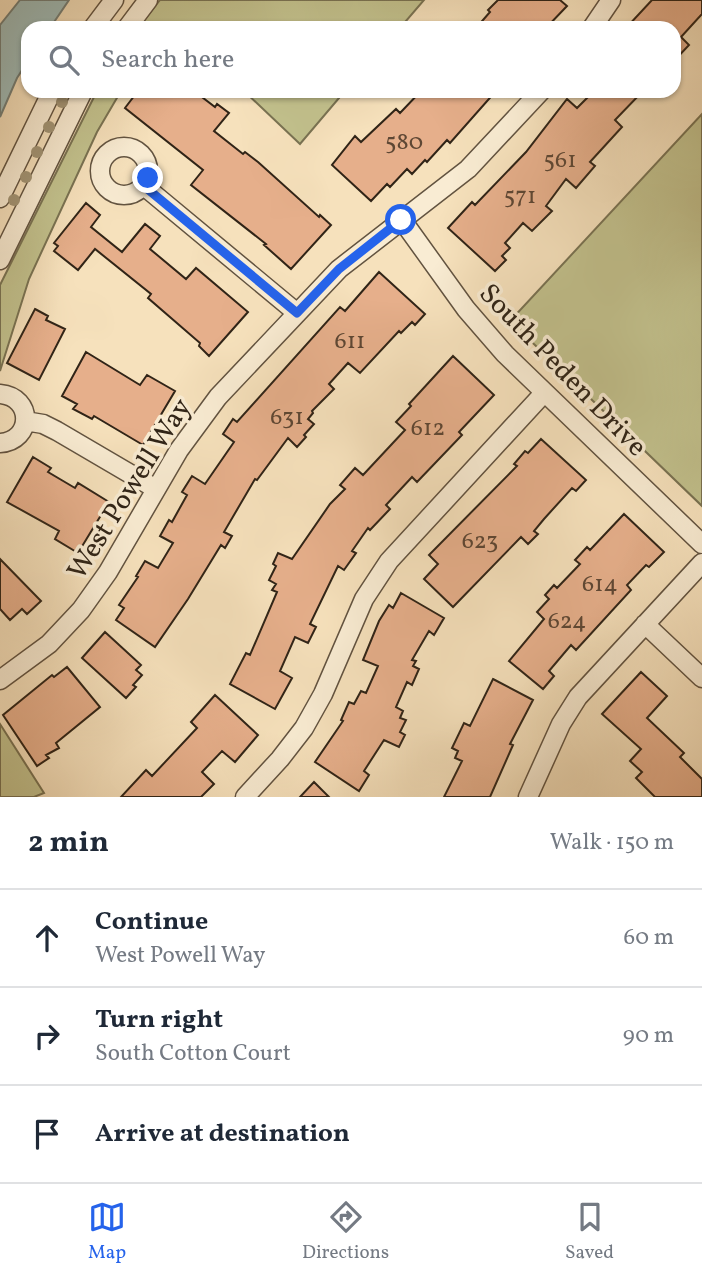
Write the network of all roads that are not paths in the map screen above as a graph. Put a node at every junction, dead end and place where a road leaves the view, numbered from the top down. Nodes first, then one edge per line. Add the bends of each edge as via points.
1 (114, 0) edge
2 (148, 0) edge
3 (611, 0) edge
4 (98, 21) edge
5 (132, 21) edge
6 (597, 21) edge
7 (48, 98) edge
8 (80, 98) edge
9 (534, 98) edge
10 (144, 186) dead end
11 (0, 198) edge
12 (401, 220) junction
13 (0, 260) edge
14 (297, 313) junction
15 (544, 393) junction
16 (0, 394) edge
17 (25, 421) junction
18 (0, 443) edge
19 (156, 489) junction
20 (702, 544) edge
21 (702, 563) edge
22 (645, 624) junction
23 (702, 678) edge
24 (0, 680) edge
25 (245, 797) edge
26 (528, 797) edge

1 - 4 street
2 - 5 street
3 - 6 street
7 - 11 street
8 - 13 street
9 - 12 street, West Powell Way via 468,169
10 - 14 street
12 - 14 street, West Powell Way via 339,269
12 - 15 street, South Peden Drive via 466,309
14 - 19 street, West Powell Way via 204,414
15 - 20 street, South Peden Drive
15 - 25 street via 388,561 364,599 304,728
16 - 17 street via 18,401
17 - 18 street via 19,435
17 - 19 street via 57,431
19 - 24 street, West Powell Way via 81,610 49,644
21 - 22 street
22 - 23 street
22 - 26 street via 569,710

